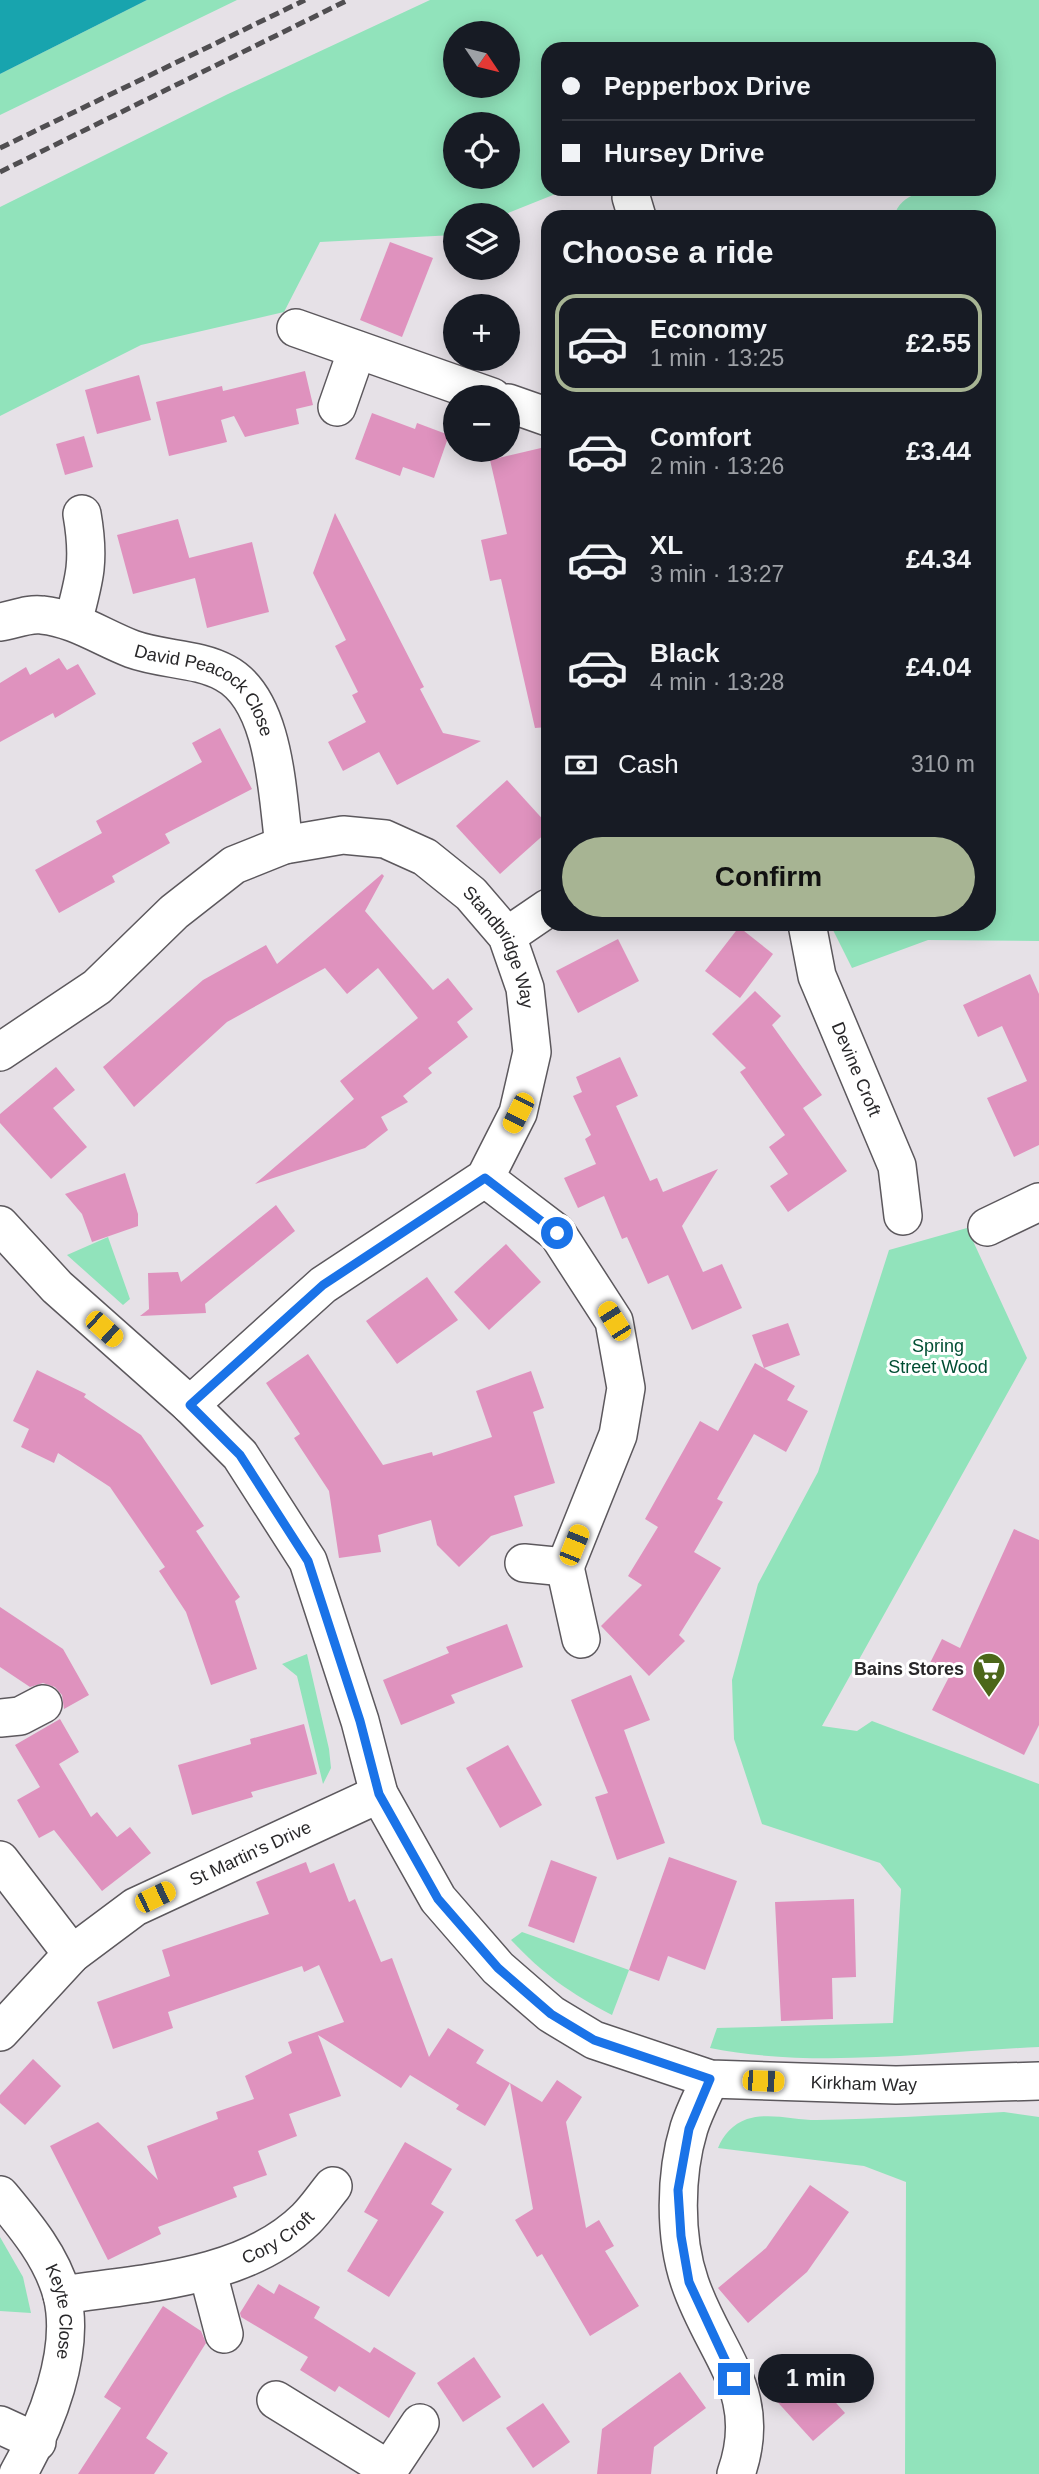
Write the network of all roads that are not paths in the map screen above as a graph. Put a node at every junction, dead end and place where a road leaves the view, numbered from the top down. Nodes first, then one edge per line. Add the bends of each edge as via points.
1 (296, 328) dead end
2 (357, 350) junction
3 (458, 385) edge
4 (337, 407) dead end
5 (520, 407) edge
6 (541, 414) edge
7 (82, 514) dead end
8 (0, 622) edge
9 (73, 622) junction
10 (284, 845) junction
11 (541, 913) edge
12 (808, 931) edge
13 (507, 936) junction
14 (0, 1052) edge
15 (485, 1178) junction
16 (1039, 1202) edge
17 (903, 1216) dead end
18 (0, 1225) edge
19 (987, 1227) dead end
20 (190, 1405) junction
21 (524, 1563) dead end
22 (565, 1567) junction
23 (582, 1639) dead end
24 (43, 1704) dead end
25 (0, 1718) edge
26 (379, 1794) junction
27 (0, 1860) edge
28 (72, 1954) junction
29 (0, 2032) edge
30 (710, 2079) junction
31 (1039, 2081) edge
32 (334, 2186) dead end
33 (0, 2195) edge
34 (208, 2273) junction
35 (62, 2295) junction
36 (224, 2334) dead end
37 (276, 2400) dead end
38 (420, 2423) dead end
39 (0, 2425) edge
40 (37, 2442) junction
41 (387, 2472) edge
42 (18, 2474) edge
43 (736, 2474) edge

1 - 2 street
2 - 3 street
2 - 4 street
5 - 6 street
7 - 9 street via 89,551
8 - 9 street, David Peacock Close via 40,614
9 - 10 street, David Peacock Close via 153,657 226,673 245,689 270,743
10 - 13 street, Standbridge Way via 343,835 385,839 425,857 462,887
10 - 14 street, Standbridge Way via 234,865 174,912 97,987
11 - 13 street
12 - 17 street, Devine Croft via 817,976 897,1166
13 - 15 street, Standbridge Way via 525,988 532,1052 518,1113
15 - 20 street, Standbridge Way via 323,1285
15 - 22 street via 557,1233 614,1321 626,1388 618,1435
16 - 19 street
18 - 20 street, Kirkham Way via 57,1287
20 - 26 street, Kirkham Way via 240,1455 308,1561
21 - 22 street
22 - 23 street
24 - 25 street via 20,1716
26 - 28 street, St Martin's Drive via 135,1907
26 - 30 street, Kirkham Way via 438,1899 498,1968 551,2014 594,2040
27 - 28 street
28 - 29 street, St Martin's Drive
30 - 31 street, Kirkham Way via 895,2085
30 - 43 street via 689,2129 678,2190 681,2236 689,2282 742,2396 746,2424
32 - 34 street, Cory Croft via 305,2220 274,2242
33 - 35 street, Keyte Close via 52,2267
34 - 35 street, Cory Croft
34 - 36 street
35 - 40 street, Keyte Close via 66,2322 62,2353 53,2402
37 - 41 street
38 - 41 street
39 - 40 street
40 - 42 street, Keyte Close

